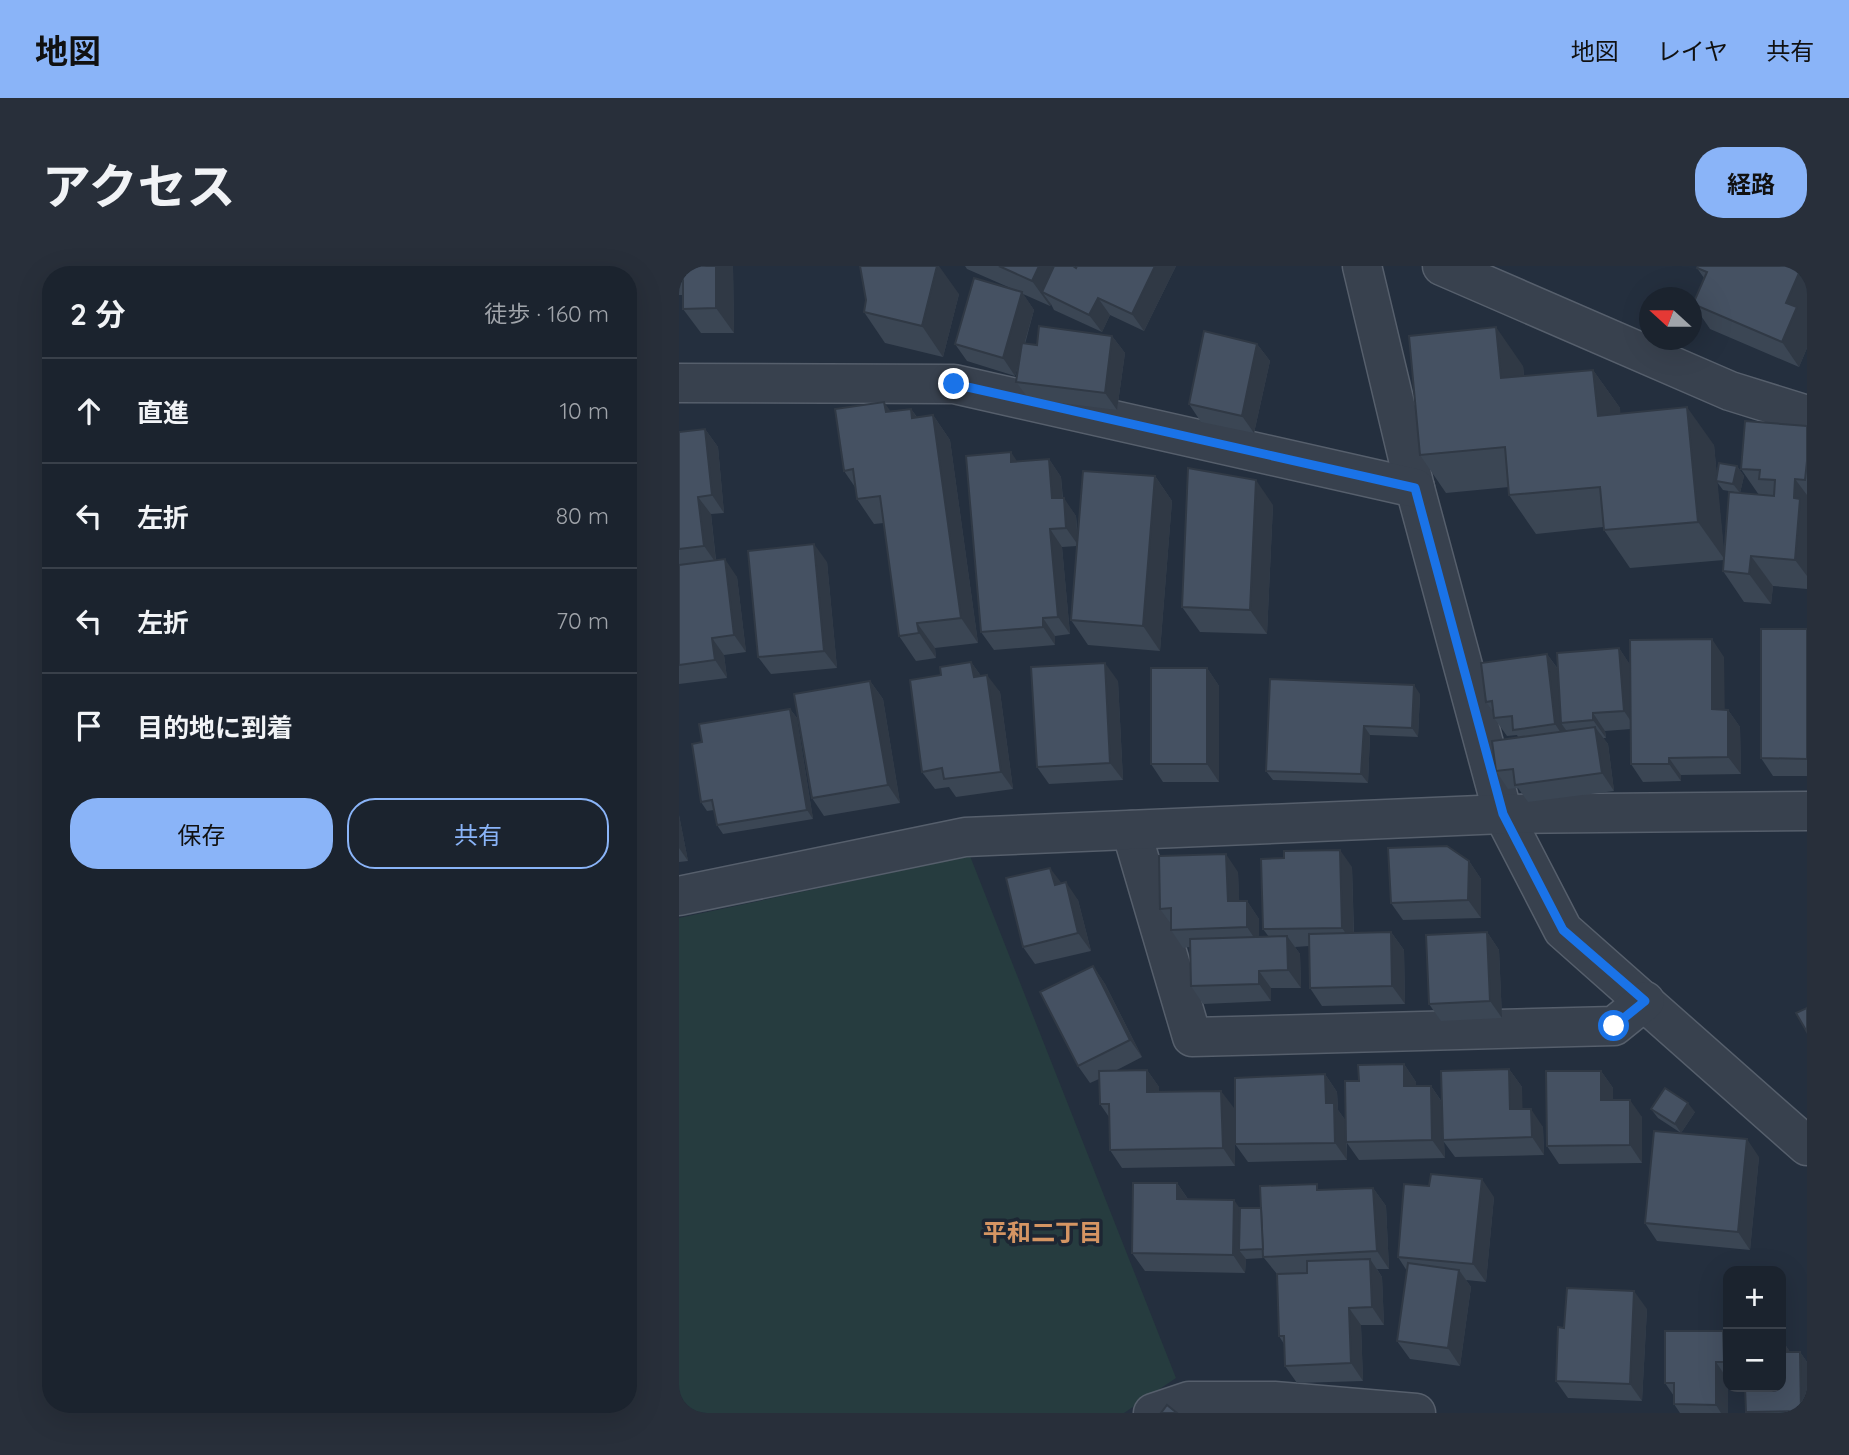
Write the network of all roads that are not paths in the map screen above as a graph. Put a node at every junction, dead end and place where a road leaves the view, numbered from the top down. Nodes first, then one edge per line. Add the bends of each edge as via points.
1 (1362, 266) edge
2 (1442, 266) edge
3 (679, 383) edge
4 (1807, 415) edge
5 (1415, 488) junction
6 (1807, 811) edge
7 (1503, 814) junction
8 (1131, 830) junction
9 (679, 896) edge
10 (1645, 1001) junction
11 (1807, 1146) edge
12 (1153, 1413) edge
13 (1416, 1413) edge

1 - 5 street
2 - 4 street via 1730,391
3 - 5 street via 954,384
5 - 7 street
6 - 7 street
7 - 8 street
7 - 10 street via 1563,930
8 - 9 street via 965,837
8 - 10 street via 1192,1037 1614,1026
10 - 11 street
12 - 13 street via 1189,1401 1274,1401

